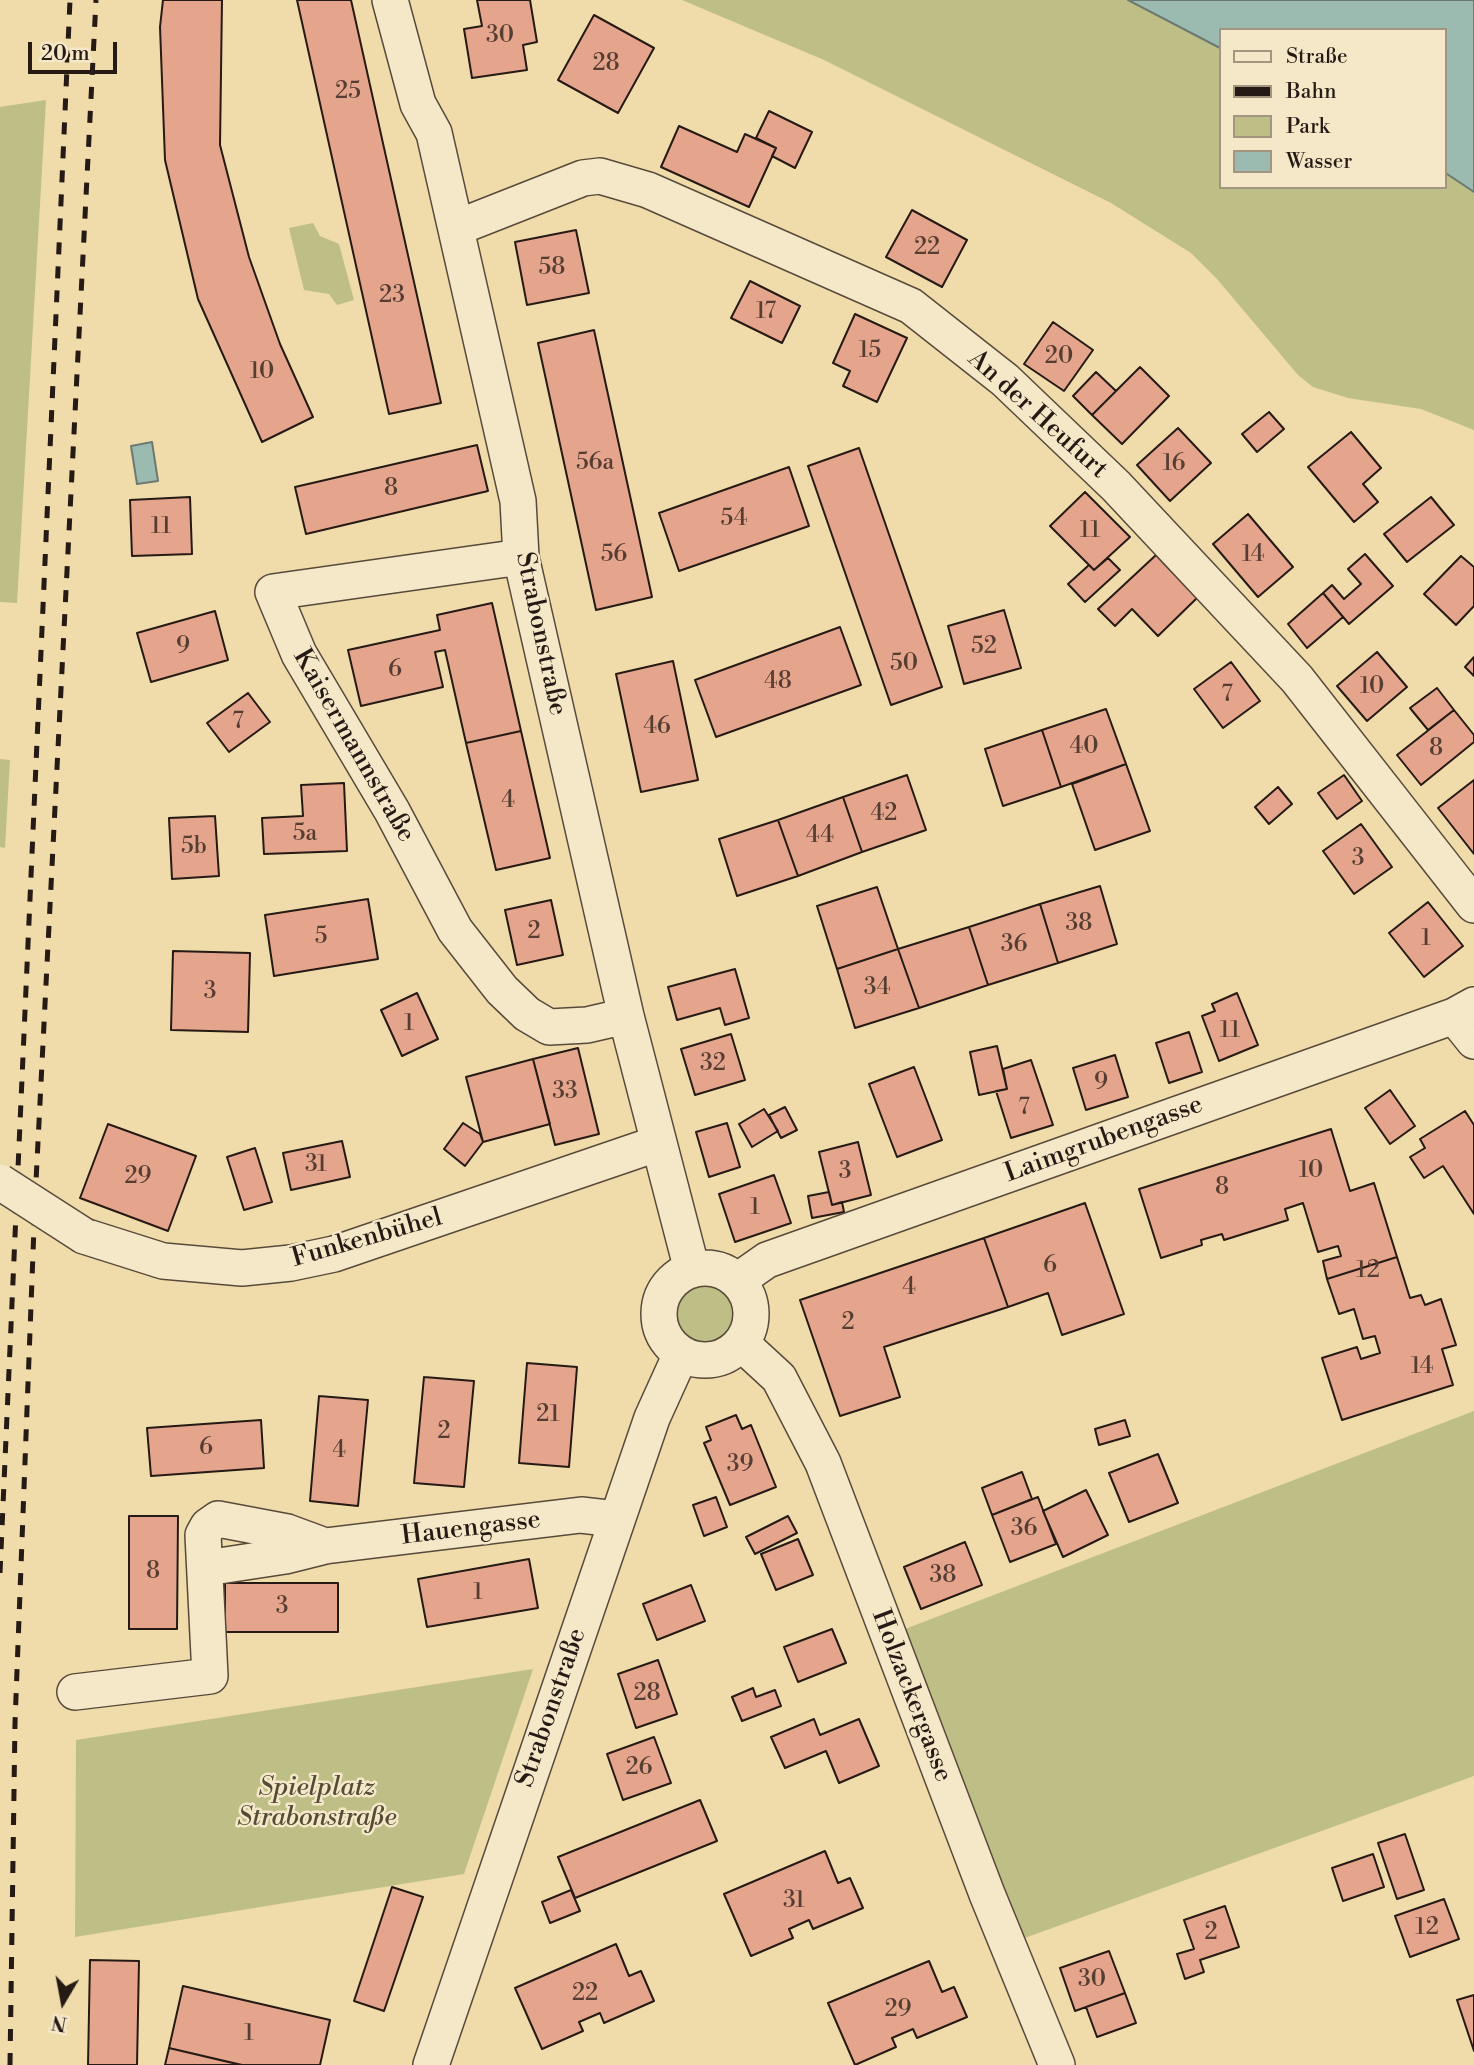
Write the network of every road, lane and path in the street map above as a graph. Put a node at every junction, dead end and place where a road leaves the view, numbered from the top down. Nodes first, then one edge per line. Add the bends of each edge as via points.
1 (390, 0) edge
2 (456, 228) junction
3 (521, 557) junction
4 (1474, 905) edge
5 (626, 1016) junction
6 (1467, 1021) edge
7 (659, 1143) junction
8 (0, 1182) edge
9 (692, 1270) junction
10 (737, 1281) junction
11 (741, 1343) junction
12 (681, 1354) junction
13 (616, 1519) junction
14 (326, 1546) junction
15 (206, 1568) junction
16 (75, 1692) dead end
17 (431, 2065) edge
18 (1057, 2065) edge

1 - 2 street, Strabonstraße via 418,104 434,133
2 - 3 street, Strabonstraße via 519,501
2 - 4 street, An der Heufurt via 583,178 600,176 648,190 911,306 1005,380 1126,496 1297,679
3 - 5 street, Strabonstraße
3 - 5 street, Kaisermannstraße via 273,592 299,654 392,811 455,930 502,990 549,1027
5 - 7 street, Strabonstraße
6 - 10 street, Laimgrubengasse via 767,1260
7 - 8 street, Funkenbühel, bridge via 334,1254 242,1268 163,1261 84,1236
7 - 9 street, Strabonstraße
9 - 10 street via 716,1270
9 - 12 street via 671,1283 659,1306 663,1333
10 - 11 street via 750,1305
11 - 12 street via 731,1352 706,1360
11 - 18 street, Holzackergasse via 779,1378 823,1463
12 - 13 street, Strabonstraße via 652,1418
13 - 14 street, Hauengasse via 581,1515
13 - 17 street, Strabonstraße
14 - 15 street, Hauengasse
14 - 15 street, Hauengasse via 287,1532 218,1519 203,1535
15 - 16 street, Hauengasse via 210,1676

